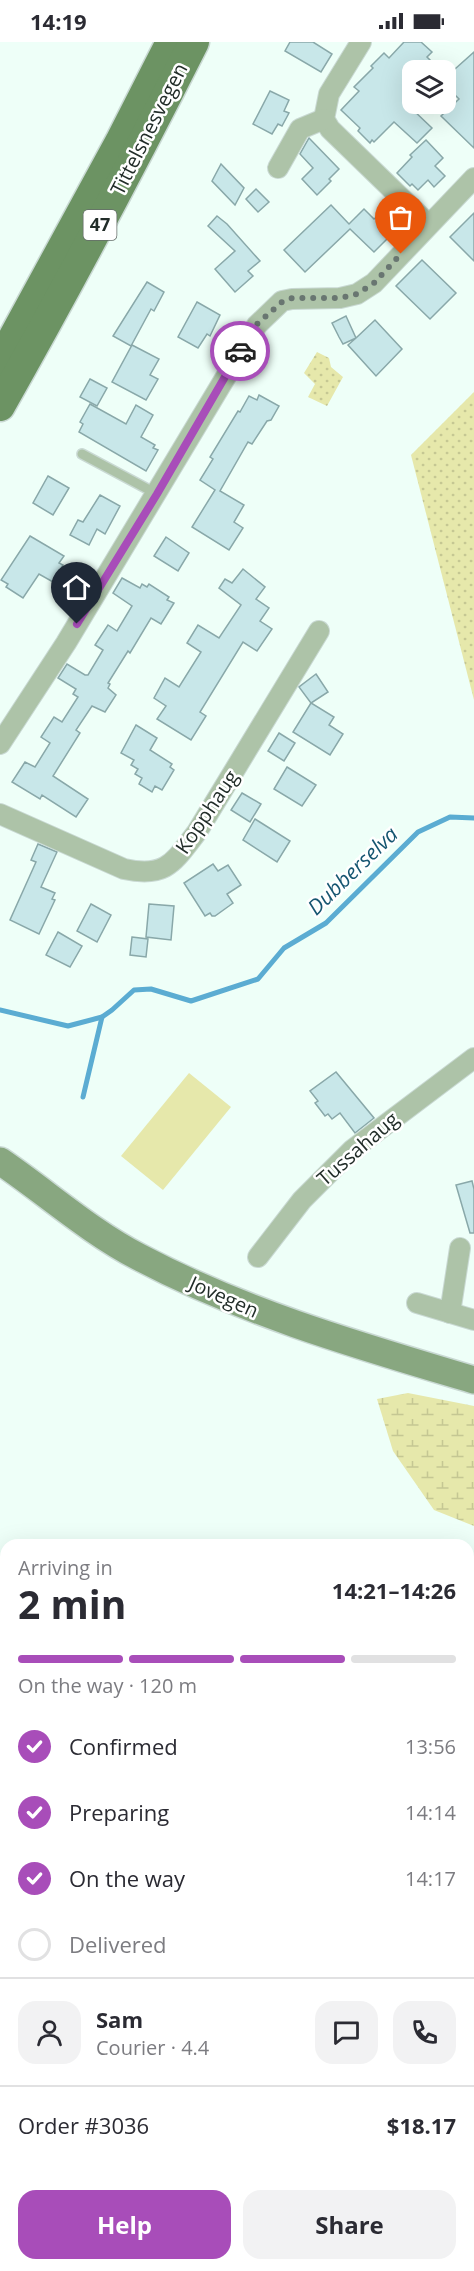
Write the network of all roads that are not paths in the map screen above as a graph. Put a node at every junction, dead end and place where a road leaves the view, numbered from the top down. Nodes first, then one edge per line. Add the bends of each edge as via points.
1 (171, 42) edge
2 (194, 42) edge
3 (360, 42) edge
4 (324, 119) junction
5 (278, 168) dead end
6 (474, 178) edge
7 (428, 225) junction
8 (0, 362) edge
9 (0, 405) edge
10 (82, 454) dead end
11 (157, 494) junction
12 (319, 631) dead end
13 (0, 744) edge
14 (0, 814) edge
15 (474, 1058) edge
16 (0, 1161) edge
17 (460, 1248) dead end
18 (258, 1257) dead end
19 (417, 1303) dead end
20 (450, 1312) junction
21 (474, 1320) edge
22 (474, 1380) edge

1 - 8 main road, Tittelsnesvegen / 47
2 - 9 main road, Tittelsnesvegen / 47 via 107,212
3 - 4 street via 329,94
4 - 5 street via 300,129
4 - 7 street
6 - 7 street
7 - 11 street via 374,283 357,294 292,298 256,325
10 - 11 lane
11 - 13 street
12 - 14 street, Kopphaug via 197,832 164,869 145,873 124,869
15 - 18 street, Tussahaug via 352,1150 302,1200
16 - 22 street, Jovegen via 92,1229 195,1285 272,1317
17 - 20 street
19 - 20 street
20 - 21 street

